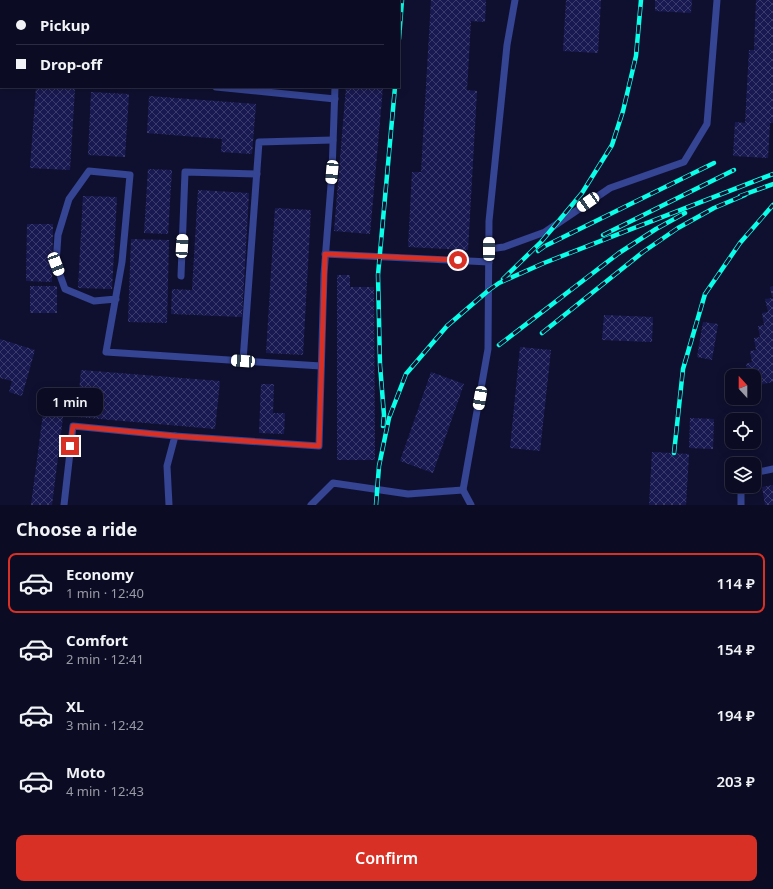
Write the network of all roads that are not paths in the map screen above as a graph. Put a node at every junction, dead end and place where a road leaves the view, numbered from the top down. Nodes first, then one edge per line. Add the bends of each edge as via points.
1 (514, 0) edge
2 (716, 0) edge
3 (226, 88) edge
4 (336, 88) edge
5 (335, 99) junction
6 (333, 140) junction
7 (257, 174) junction
8 (489, 249) junction
9 (325, 254) junction
10 (489, 262) junction
11 (181, 276) dead end
12 (116, 299) junction
13 (243, 361) junction
14 (321, 366) junction
15 (175, 436) junction
16 (773, 469) edge
17 (761, 471) edge
18 (463, 490) junction
19 (741, 493) edge
20 (64, 505) edge
21 (169, 505) edge
22 (311, 505) edge
23 (471, 505) edge
24 (741, 505) edge

1 - 8 lane via 505,60 489,221
2 - 8 lane via 707,124 684,162 610,188 545,232 504,247
3 - 5 lane
4 - 5 lane
5 - 6 lane
6 - 7 lane via 259,142
6 - 9 lane
7 - 11 lane via 185,172
7 - 13 lane
8 - 10 lane
9 - 10 lane
9 - 14 lane
10 - 18 lane via 488,349
12 - 12 lane via 130,175 89,171 69,199 58,235 56,264 65,289 94,301
12 - 13 lane via 106,352
13 - 14 lane
14 - 15 lane via 319,446
15 - 20 lane via 73,426
15 - 21 lane via 167,466
16 - 17 lane
18 - 22 lane via 408,494 333,484
18 - 23 lane
19 - 24 lane

